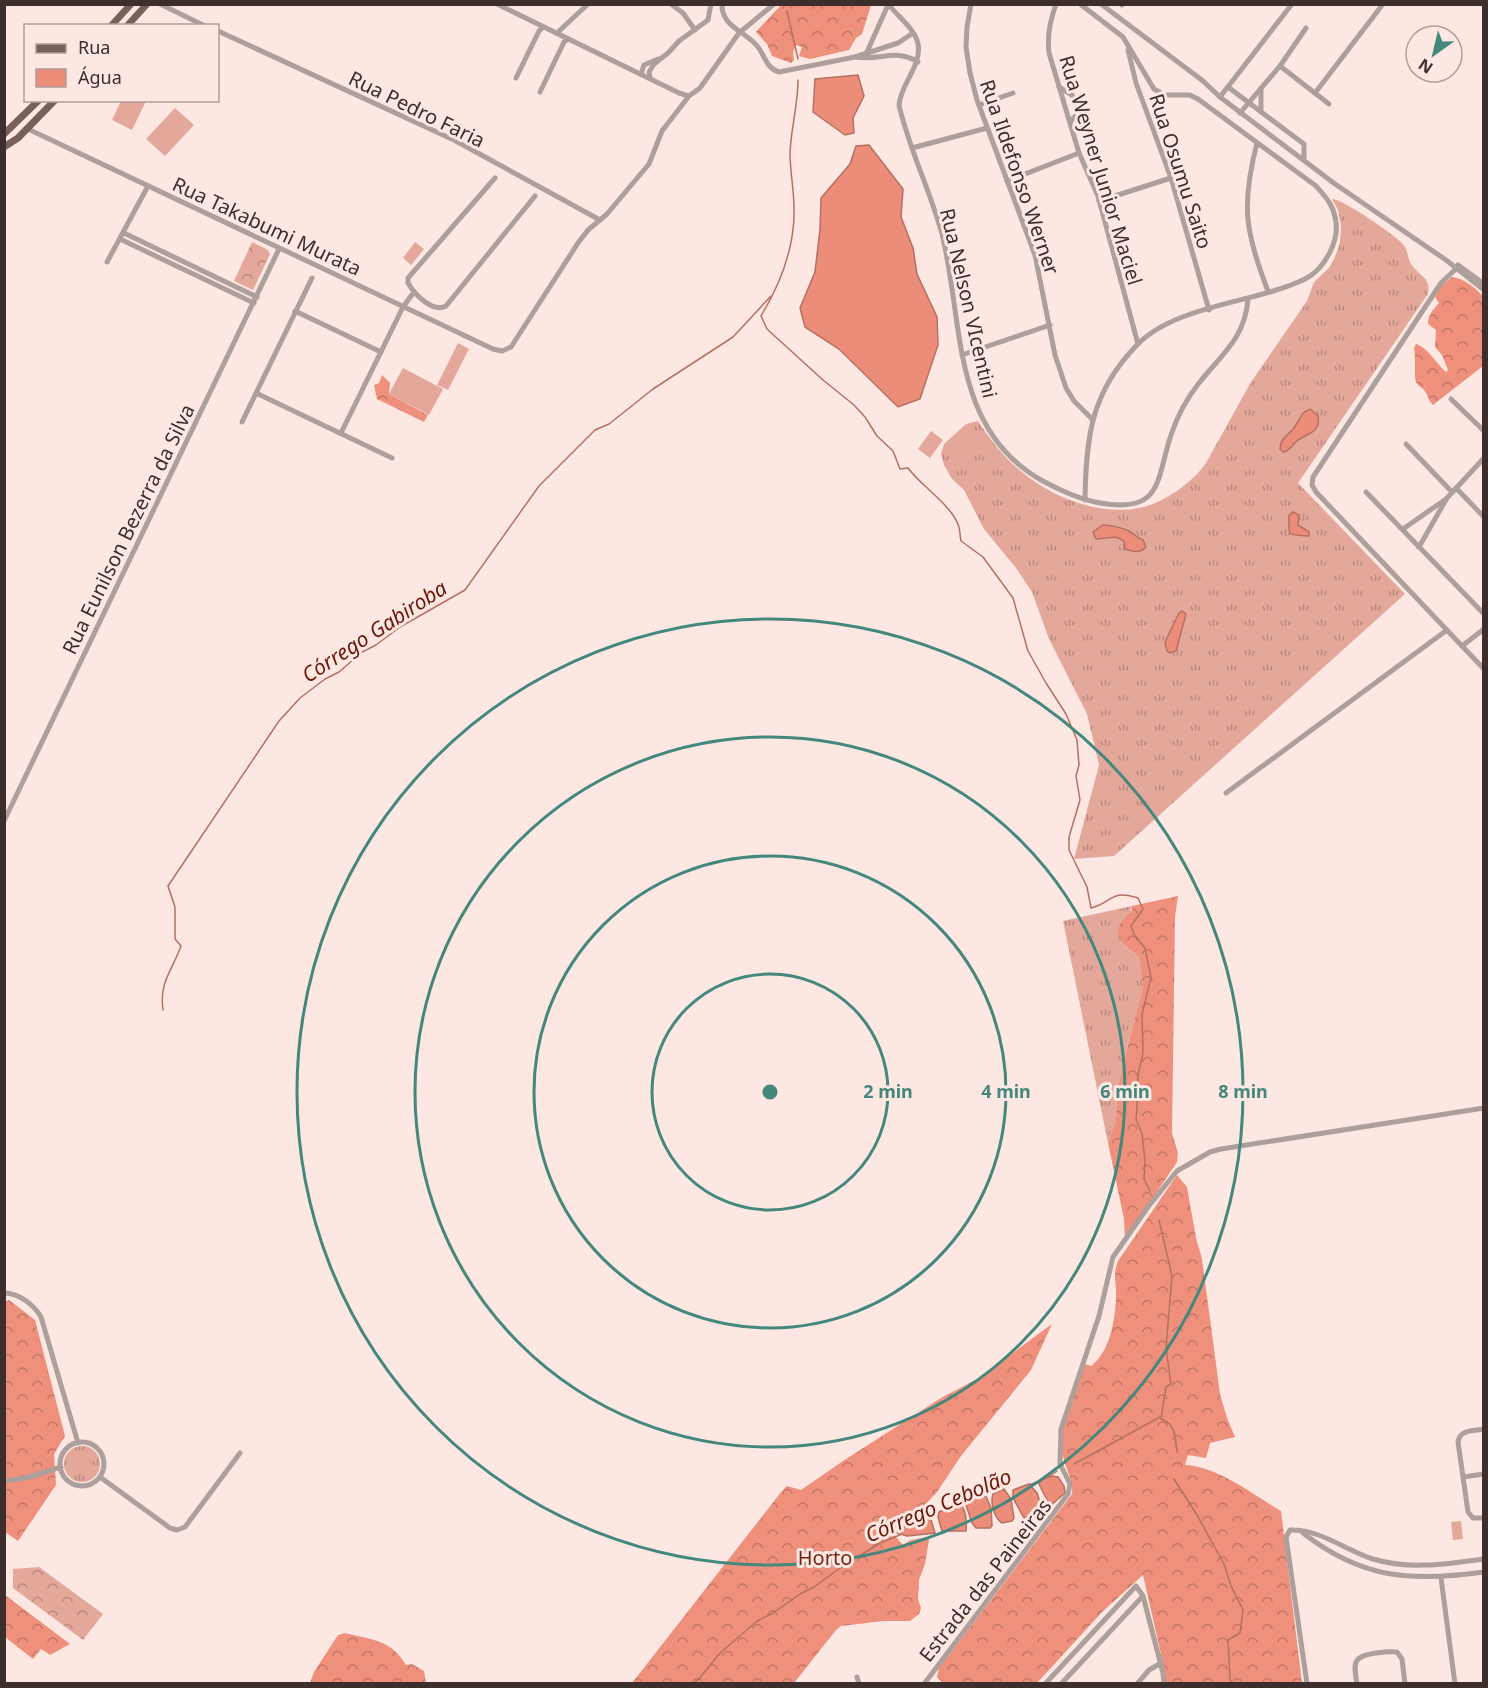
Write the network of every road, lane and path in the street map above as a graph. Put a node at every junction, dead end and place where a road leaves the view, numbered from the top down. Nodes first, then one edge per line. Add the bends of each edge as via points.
1 (131, 4) edge
2 (147, 4) edge
3 (160, 4) edge
4 (497, 4) edge
5 (588, 4) edge
6 (672, 4) edge
7 (711, 4) edge
8 (722, 4) edge
9 (774, 4) edge
10 (971, 4) edge
11 (1056, 4) edge
12 (1080, 4) edge
13 (1101, 4) edge
14 (1292, 4) edge
15 (1383, 4) edge
16 (888, 5) edge
17 (113, 24) edge
18 (129, 24) edge
19 (201, 24) edge
20 (543, 27) junction
21 (1306, 28) dead end
22 (695, 30) junction
23 (219, 31) edge
24 (557, 33) junction
25 (740, 33) junction
26 (913, 33) junction
27 (568, 39) junction
28 (1126, 42) junction
29 (866, 55) junction
30 (663, 58) junction
31 (918, 62) junction
32 (1280, 66) junction
33 (641, 74) junction
34 (1145, 75) junction
35 (516, 78) dead end
36 (650, 78) junction
37 (1136, 83) junction
38 (1059, 87) junction
39 (1228, 87) junction
40 (1261, 88) junction
41 (540, 92) dead end
42 (1013, 93) dead end
43 (1315, 93) junction
44 (689, 96) junction
45 (1220, 97) junction
46 (37, 102) edge
47 (53, 102) edge
48 (1248, 103) junction
49 (1329, 104) dead end
50 (979, 105) junction
51 (1261, 112) junction
52 (1240, 113) junction
53 (1070, 122) junction
54 (987, 128) junction
55 (28, 129) junction
56 (4, 134) edge
57 (1257, 143) junction
58 (4, 147) edge
59 (912, 148) junction
60 (1079, 153) junction
61 (1304, 160) junction
62 (495, 178) dead end
63 (1171, 178) junction
64 (1007, 181) junction
65 (148, 186) junction
66 (535, 196) dead end
67 (1100, 201) junction
68 (600, 220) junction
69 (124, 233) junction
70 (120, 239) junction
71 (279, 249) junction
72 (107, 262) dead end
73 (1458, 267) junction
74 (189, 268) junction
75 (1484, 272) edge
76 (312, 278) dead end
77 (1474, 279) junction
78 (1484, 284) edge
79 (1484, 290) edge
80 (1268, 291) junction
81 (414, 292) junction
82 (256, 297) junction
83 (1248, 299) junction
84 (389, 300) junction
85 (254, 303) junction
86 (405, 306) junction
87 (1209, 310) junction
88 (295, 311) junction
89 (398, 317) junction
90 (1050, 325) junction
91 (393, 328) junction
92 (1138, 344) junction
93 (381, 352) junction
94 (962, 355) junction
95 (256, 393) junction
96 (1451, 399) dead end
97 (1092, 419) junction
98 (242, 422) dead end
99 (1484, 430) edge
100 (341, 433) junction
101 (1406, 444) dead end
102 (392, 458) dead end
103 (1484, 458) edge
104 (1454, 490) junction
105 (1366, 492) dead end
106 (1447, 498) junction
107 (1084, 500) junction
108 (1484, 517) edge
109 (1403, 530) junction
110 (1419, 547) junction
111 (1484, 614) edge
112 (1484, 629) edge
113 (1447, 630) junction
114 (1462, 646) junction
115 (1484, 669) edge
116 (1226, 793) dead end
117 (4, 821) edge
118 (1484, 1108) edge
119 (4, 1293) edge
120 (1484, 1429) edge
121 (78, 1443) junction
122 (240, 1453) dead end
123 (61, 1467) junction
124 (1484, 1473) edge
125 (100, 1477) junction
126 (1463, 1477) junction
127 (4, 1480) edge
128 (1484, 1518) edge
129 (1301, 1532) junction
130 (1484, 1559) edge
131 (1484, 1572) edge
132 (1441, 1578) junction
133 (1143, 1596) junction
134 (1161, 1663) junction
135 (857, 1677) dead end
136 (860, 1683) edge
137 (924, 1683) edge
138 (1045, 1683) edge
139 (1061, 1683) edge
140 (1137, 1683) edge
141 (1164, 1683) edge
142 (1307, 1683) edge
143 (1357, 1683) edge
144 (1405, 1683) edge
145 (1455, 1683) edge

1 - 17 main road
2 - 18 main road
3 - 19 street
4 - 20 street
5 - 24 street
6 - 22 street
7 - 22 street via 709,19
8 - 25 street via 724,16
9 - 25 street
10 - 50 street, Rua Ildefonso Werner via 966,47
11 - 38 street, Rua Weyner Junior Maciel via 1047,39
12 - 28 street
13 - 45 street
14 - 39 street
15 - 43 street
16 - 26 street
16 - 29 street
20 - 24 street
20 - 35 street via 538,30
21 - 32 street
22 - 30 street
23 - 68 street, Rua Pedro Faria via 454,140
24 - 27 street
25 - 29 street via 757,45 767,63 778,72
25 - 44 street via 700,88
26 - 29 street
26 - 31 street via 920,47
27 - 33 street
27 - 41 street
28 - 34 street
28 - 37 street, Rua Osumu Saito
29 - 31 street via 900,54
30 - 33 street via 644,65
30 - 36 street via 650,68
31 - 59 street, Rua Nelson VIcentini via 898,105
32 - 40 street
32 - 43 street
33 - 36 street
34 - 37 street
34 - 57 street via 1159,93 1198,99
36 - 44 street
37 - 63 street, Rua Osumu Saito
38 - 53 street, Rua Weyner Junior Maciel
38 - 53 street via 1072,94 1080,111
39 - 45 street
39 - 48 street
40 - 48 street
40 - 51 street
42 - 50 street
43 - 49 street
44 - 68 street via 662,131 649,164
45 - 52 street
46 - 56 main road
47 - 55 main road
48 - 51 street
48 - 52 street
50 - 54 street, Rua Ildefonso Werner
51 - 61 street via 1304,144
52 - 61 street
53 - 60 street, Rua Weyner Junior Maciel
54 - 59 street
54 - 64 street, Rua Ildefonso Werner
55 - 58 main road
55 - 65 street, Rua Takabumi Murata
57 - 80 street via 1246,200 1249,237
57 - 80 street via 1316,186 1328,198 1336,217 1336,232 1322,265 1305,279
59 - 94 street, Rua Nelson VIcentini via 941,232
60 - 64 street
60 - 67 street, Rua Weyner Junior Maciel
61 - 73 street
62 - 81 street via 408,278
63 - 67 street
63 - 87 street, Rua Osumu Saito
64 - 90 street, Rua Ildefonso Werner via 1035,255
65 - 69 street
65 - 71 street, Rua Takabumi Murata
66 - 81 street via 446,306 435,308
67 - 92 street, Rua Weyner Junior Maciel
68 - 86 street, Rua Takabumi Murata via 578,243 511,347 502,351
69 - 70 street
69 - 74 street
70 - 72 street
70 - 74 street
71 - 82 street, Rua Eunilson Bezerra da Silva
71 - 84 street, Rua Takabumi Murata
73 - 77 street
73 - 113 street via 1436,292 1313,477 1312,485
74 - 82 street
74 - 85 street
75 - 77 street
76 - 88 street
77 - 78 street
77 - 79 street
80 - 83 street
81 - 86 street
82 - 85 street, Rua Eunilson Bezerra da Silva
83 - 87 street
83 - 107 street, Rua Nelson VIcentini via 1239,334 1197,385 1176,422 1155,490 1146,500 1135,504
84 - 86 street, Rua Takabumi Murata
84 - 89 street
85 - 117 street, Rua Eunilson Bezerra da Silva
86 - 89 street
86 - 91 street
87 - 92 street via 1174,320
88 - 93 street
88 - 95 street
89 - 91 street
90 - 94 street
90 - 97 street, Rua Ildefonso Werner via 1066,388
91 - 93 street
92 - 97 street via 1111,375
93 - 100 street
94 - 107 street, Rua Nelson VIcentini via 974,404 998,444 1028,472
95 - 98 street
95 - 100 street
96 - 99 street
97 - 107 street
100 - 102 street
101 - 104 street
103 - 104 street
104 - 106 street
104 - 108 street
105 - 109 street
106 - 109 street
106 - 110 street
109 - 110 street
110 - 111 street
112 - 114 street
113 - 114 street
113 - 116 street
114 - 115 street
118 - 137 street, Estrada das Paineiras via 1221,1149 1177,1171 1113,1257 1099,1316 1061,1429 1060,1464 1070,1484 1068,1494
119 - 121 street via 20,1297 41,1317
120 - 126 street via 1459,1436
121 - 123 street via 67,1449
121 - 125 street via 91,1444 101,1452 104,1465
122 - 125 street via 180,1530 170,1528
123 - 125 street via 67,1480 81,1486
123 - 127 street via 27,1478
124 - 126 street
126 - 128 street via 1467,1510 1472,1517
129 - 130 street via 1402,1565
129 - 132 street via 1348,1562 1369,1569
129 - 142 street via 1290,1530 1286,1537
131 - 132 street
132 - 145 street
133 - 134 street
133 - 138 street via 1134,1587
133 - 139 street
134 - 140 street
134 - 141 street
135 - 136 street
143 - 144 street via 1354,1667 1358,1658 1391,1651 1402,1659

